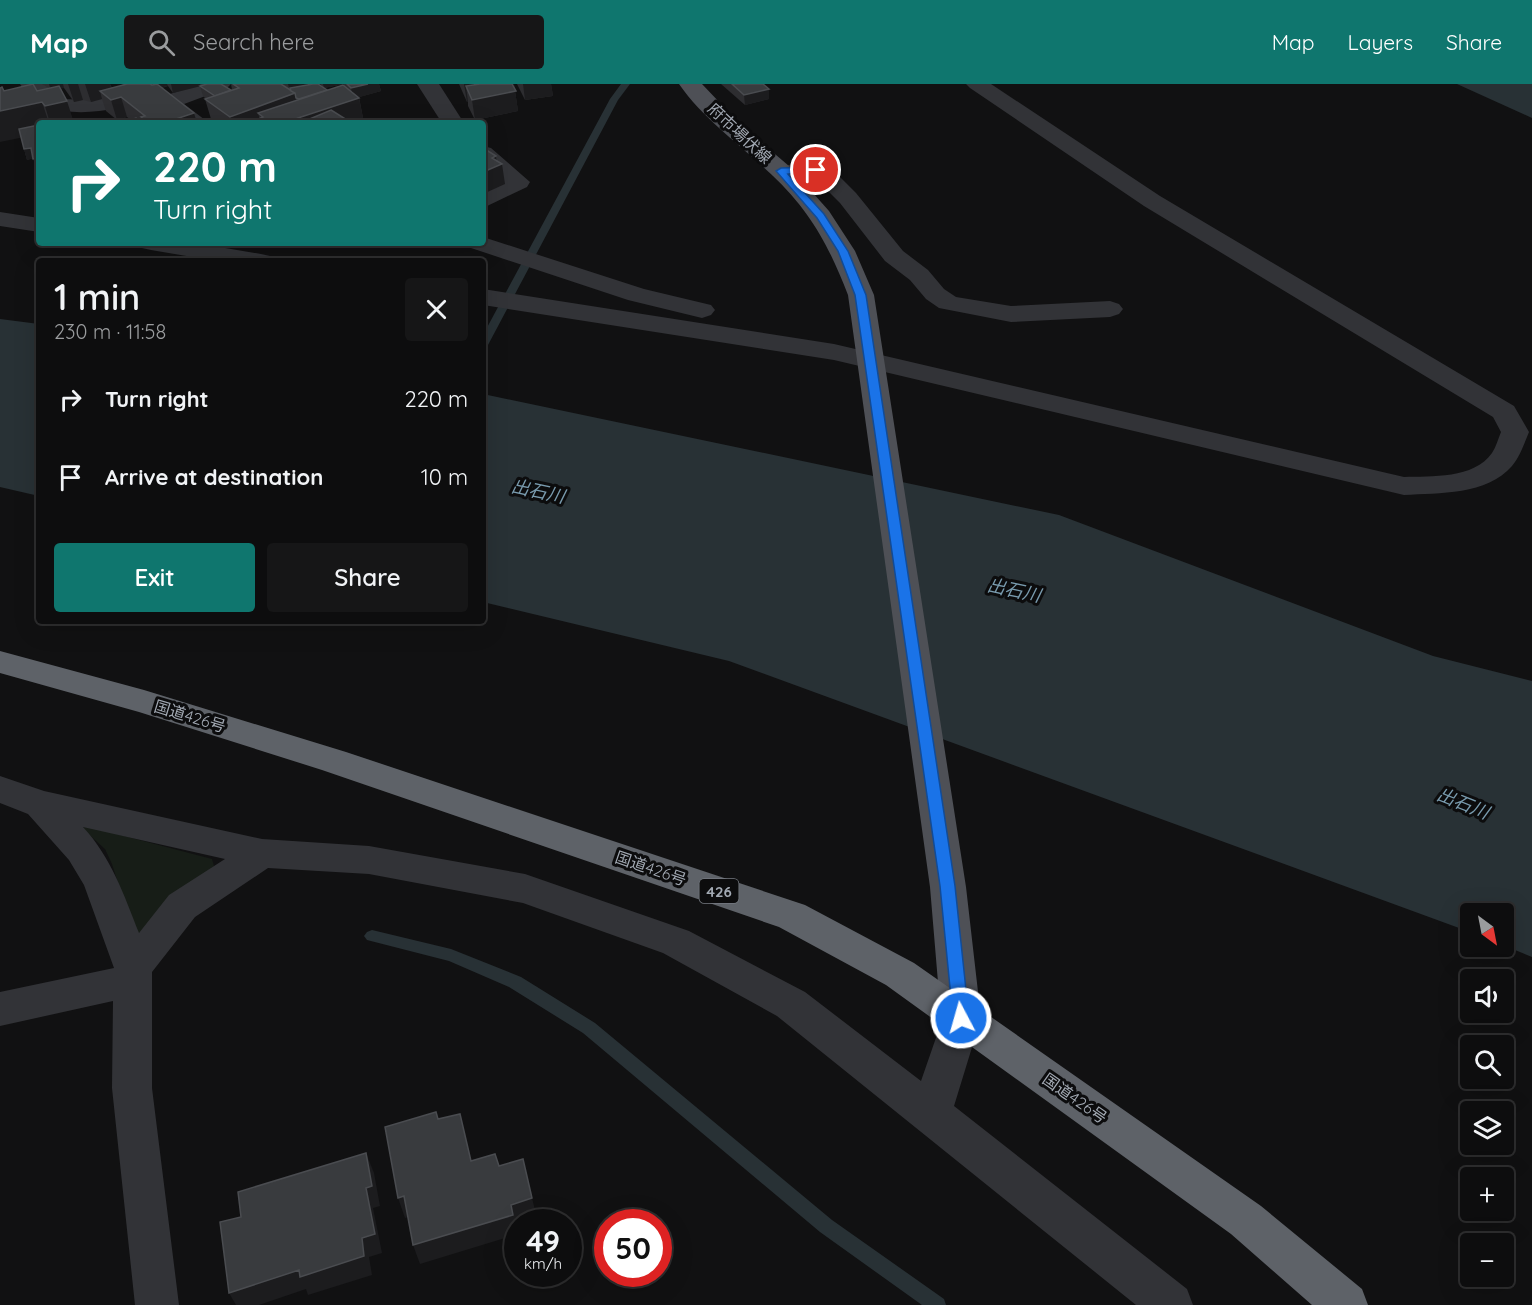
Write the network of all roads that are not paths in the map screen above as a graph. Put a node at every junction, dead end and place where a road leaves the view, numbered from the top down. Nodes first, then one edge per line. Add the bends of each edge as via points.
1 (31, 84) edge
2 (220, 84) edge
3 (428, 84) edge
4 (690, 84) edge
5 (977, 84) edge
6 (168, 102) junction
7 (194, 120) edge
8 (450, 120) edge
9 (486, 155) edge
10 (781, 171) junction
11 (486, 199) edge
12 (0, 219) edge
13 (36, 225) edge
14 (486, 245) edge
15 (169, 246) edge
16 (243, 258) edge
17 (486, 297) edge
18 (1110, 309) dead end
19 (834, 352) junction
20 (872, 375) junction
21 (0, 662) edge
22 (0, 789) edge
23 (40, 804) junction
24 (262, 853) junction
25 (133, 974) junction
26 (0, 1009) edge
27 (961, 1018) junction
28 (931, 1113) junction
29 (157, 1305) edge
30 (1171, 1305) edge
31 (1346, 1305) edge

1 - 6 street via 59,105 85,106 157,95
2 - 6 street
3 - 8 street
4 - 10 main road, 府市場伏線
5 - 20 street via 1152,201 1504,412 1515,432 1502,461 1484,473 1465,482 1404,486
6 - 7 street
9 - 11 street via 519,182
10 - 18 street via 816,170 825,175 894,256 948,303 1011,314
10 - 20 main road, 府市場伏線 via 821,216 843,251 861,295
12 - 13 street
14 - 19 street via 637,295 803,333
15 - 16 street
17 - 19 street
19 - 20 street
20 - 27 main road, 府市場伏線 via 948,886
21 - 27 highway, 国道426号 / 426 via 334,761 792,916 900,974
22 - 23 street
23 - 24 street
23 - 25 street via 82,850 101,883
24 - 25 street via 182,906
24 - 28 street via 369,860 525,889 676,942 791,1004
25 - 26 street
25 - 29 street via 132,1088
27 - 28 street
27 - 31 highway, 国道426号 / 426 via 1246,1220
28 - 30 street

